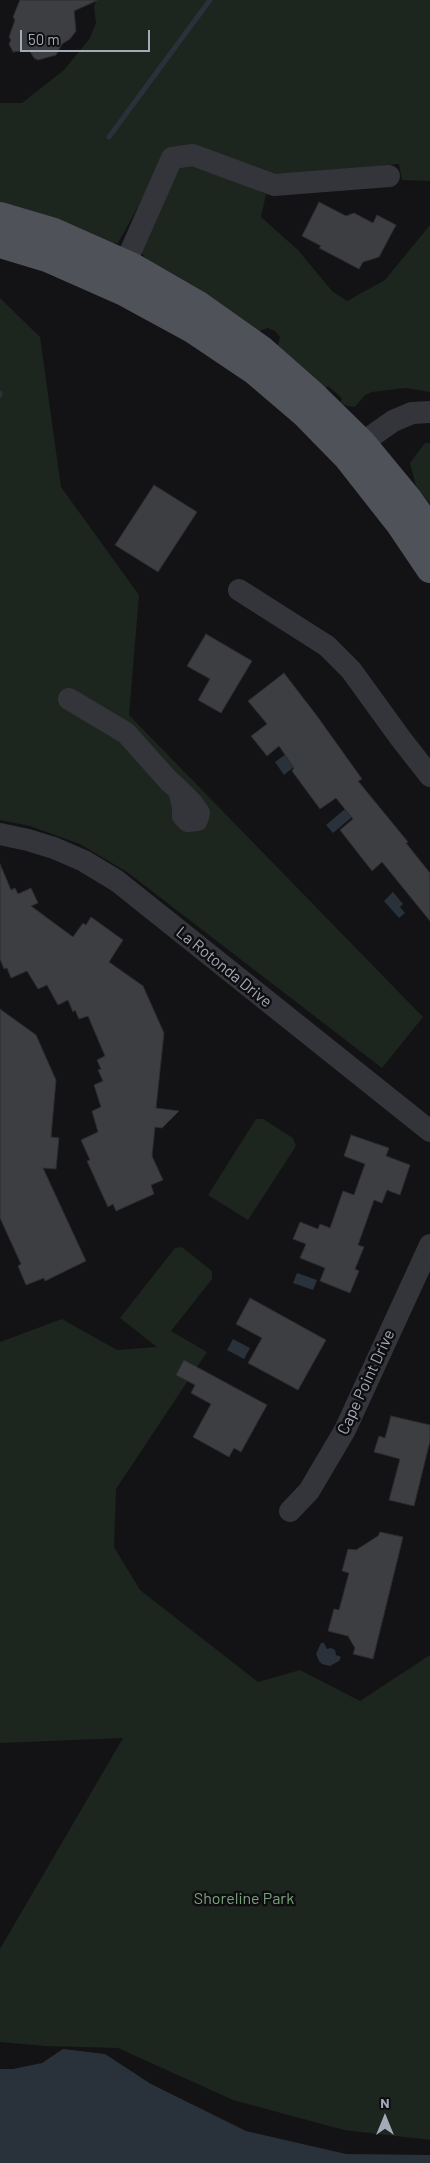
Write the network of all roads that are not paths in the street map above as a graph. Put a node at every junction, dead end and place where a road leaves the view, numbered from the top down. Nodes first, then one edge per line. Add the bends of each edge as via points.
1 (389, 176) dead end
2 (0, 216) edge
3 (0, 244) edge
4 (125, 264) junction
5 (430, 412) edge
6 (355, 451) junction
7 (430, 530) edge
8 (430, 569) edge
9 (238, 590) dead end
10 (69, 699) dead end
11 (430, 776) edge
12 (179, 790) dead end
13 (0, 834) edge
14 (430, 1131) edge
15 (430, 1245) edge
16 (290, 1511) dead end

1 - 4 street via 274,185 193,155 172,158
2 - 4 main road via 54,232
3 - 6 main road via 47,258 124,292 192,329 256,372
4 - 6 main road via 197,304 262,350 312,394
5 - 6 street via 412,412 393,421
6 - 7 main road via 409,500
6 - 8 main road
9 - 11 street via 326,646 351,670
10 - 12 street via 126,733
13 - 14 street, La Rotonda Drive via 54,848 117,881
15 - 16 street, Cape Point Drive via 345,1430 310,1491

